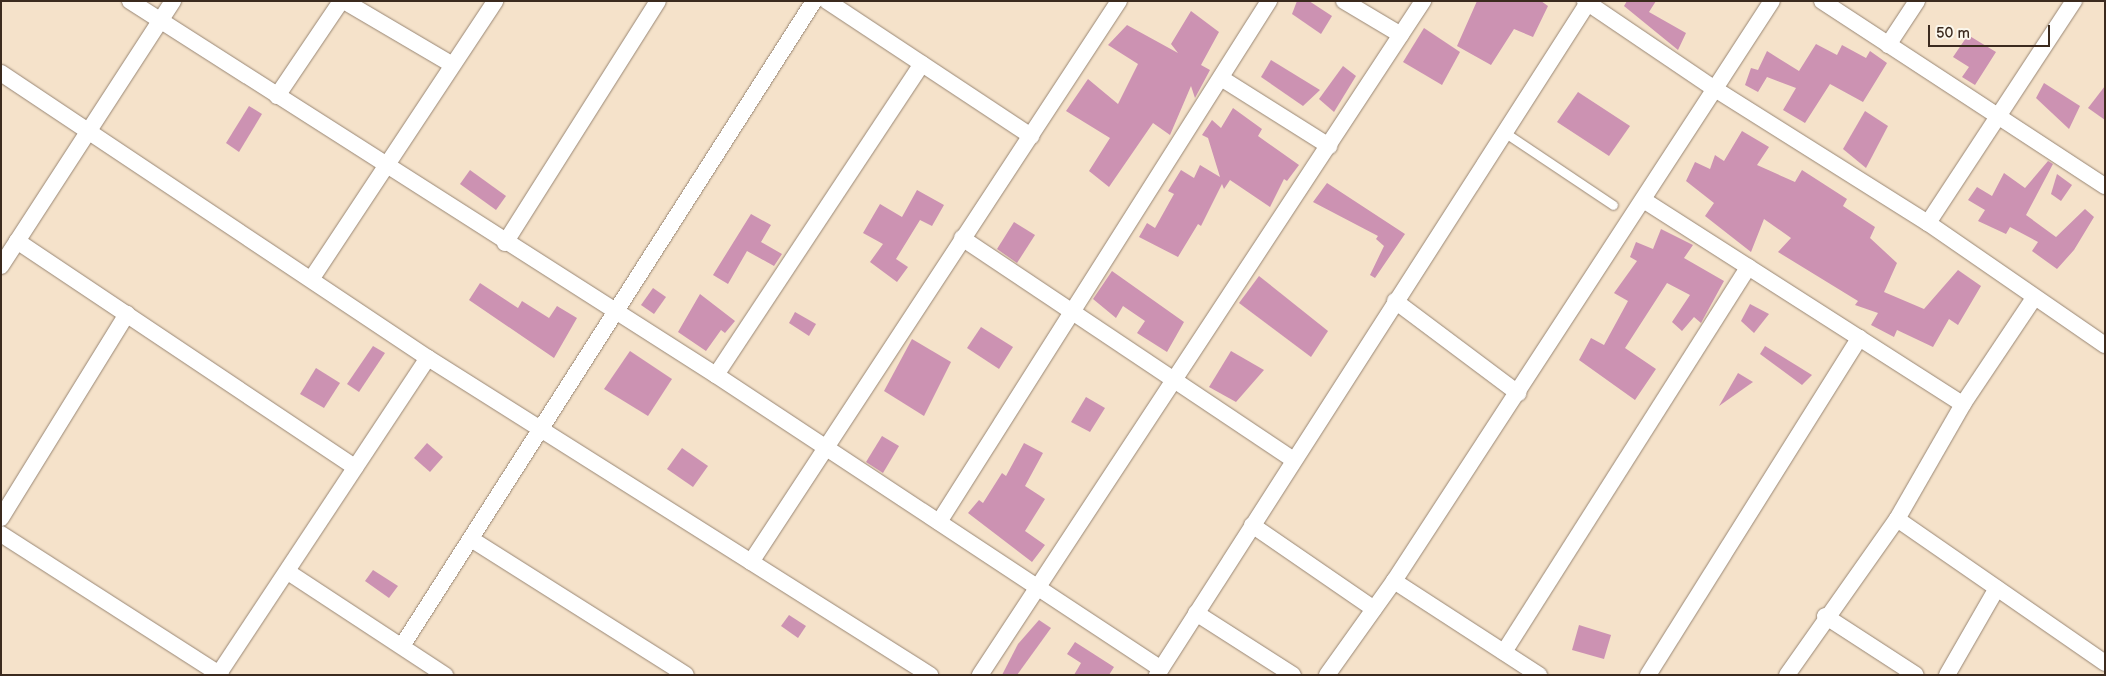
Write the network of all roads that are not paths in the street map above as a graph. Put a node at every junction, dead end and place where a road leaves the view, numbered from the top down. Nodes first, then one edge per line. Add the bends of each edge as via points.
1 (130, 1) edge
2 (174, 1) edge
3 (342, 1) edge
4 (495, 1) edge
5 (658, 1) edge
6 (814, 1) edge
7 (827, 1) edge
8 (1119, 1) edge
9 (1269, 1) edge
10 (1344, 1) edge
11 (1423, 1) edge
12 (1772, 1) edge
13 (1822, 1) edge
14 (1917, 1) edge
15 (2074, 1) edge
16 (1587, 2) edge
17 (160, 21) junction
18 (1401, 35) junction
19 (1888, 45) junction
20 (451, 64) junction
21 (922, 64) junction
22 (1, 73) edge
23 (1221, 78) junction
24 (1715, 90) junction
25 (277, 96) junction
26 (1997, 117) junction
27 (89, 129) junction
28 (1504, 132) junction
29 (1031, 136) junction
30 (1328, 146) junction
31 (387, 166) junction
32 (2103, 181) edge
33 (1645, 201) junction
34 (1613, 205) dead end
35 (1928, 223) junction
36 (962, 238) junction
37 (17, 241) junction
38 (505, 243) junction
39 (1, 266) edge
40 (1748, 267) junction
41 (312, 278) junction
42 (2034, 298) junction
43 (1395, 301) junction
44 (1071, 309) junction
45 (127, 314) junction
46 (614, 314) junction
47 (1859, 338) junction
48 (2105, 345) edge
49 (428, 358) junction
50 (716, 375) junction
51 (1173, 376) junction
52 (1518, 393) junction
53 (1963, 404) junction
54 (540, 430) junction
55 (825, 449) junction
56 (1293, 460) junction
57 (355, 467) junction
58 (1, 518) edge
59 (1897, 519) junction
60 (939, 522) junction
61 (1252, 525) junction
62 (1, 534) edge
63 (471, 539) junction
64 (752, 562) junction
65 (288, 572) junction
66 (1394, 581) junction
67 (1036, 586) junction
68 (1997, 588) junction
69 (1374, 610) junction
70 (1196, 613) junction
71 (1826, 616) junction
72 (402, 646) junction
73 (1504, 652) junction
74 (2102, 665) edge
75 (1159, 672) edge
76 (680, 673) edge
77 (219, 674) edge
78 (445, 675) edge
79 (930, 675) edge
80 (980, 675) edge
81 (1293, 675) edge
82 (1327, 675) edge
83 (1539, 675) edge
84 (1648, 675) edge
85 (1787, 675) edge
86 (1916, 675) edge
87 (1947, 675) edge

1 - 17 street
2 - 17 street
3 - 20 street
3 - 25 street
4 - 20 street
5 - 38 street
6 - 46 street
7 - 21 street
8 - 29 street
9 - 23 street
10 - 18 street
11 - 18 street
12 - 24 street
13 - 19 street
14 - 19 street
15 - 26 street
16 - 24 street
16 - 28 street
17 - 25 street
17 - 27 street
18 - 30 street
19 - 26 street
20 - 31 street
21 - 29 street
21 - 50 street
22 - 27 street
23 - 30 street
23 - 44 street
24 - 33 street
24 - 35 street
25 - 31 street
26 - 32 street
26 - 35 street
27 - 37 street
27 - 41 street
28 - 34 lane
28 - 43 street
29 - 36 street
30 - 51 street
31 - 38 street
31 - 41 street
33 - 40 street
33 - 52 street
35 - 42 street
36 - 44 street
36 - 55 street
37 - 39 street
37 - 45 street
38 - 46 street
40 - 47 street
40 - 73 street
41 - 49 street
42 - 48 street
42 - 53 street
43 - 52 street
43 - 56 street
44 - 51 street
44 - 60 street
45 - 57 street
45 - 58 street
46 - 50 street
46 - 54 street
47 - 53 street
47 - 84 street
49 - 54 street
49 - 57 street
50 - 55 street
51 - 56 street
51 - 67 street
52 - 66 street
53 - 59 street
54 - 63 street
54 - 64 street
55 - 60 street
55 - 64 street
56 - 61 street
57 - 65 street
59 - 68 street
59 - 71 street
60 - 67 street
61 - 69 street
61 - 70 street
62 - 77 street
63 - 72 street
63 - 76 street
64 - 79 street
65 - 72 street
65 - 77 street
66 - 69 street
66 - 73 street
67 - 75 street
67 - 80 street
68 - 74 street
68 - 87 street
69 - 82 street
70 - 75 street
70 - 81 street
71 - 85 street
71 - 86 street
72 - 78 street
73 - 83 street

